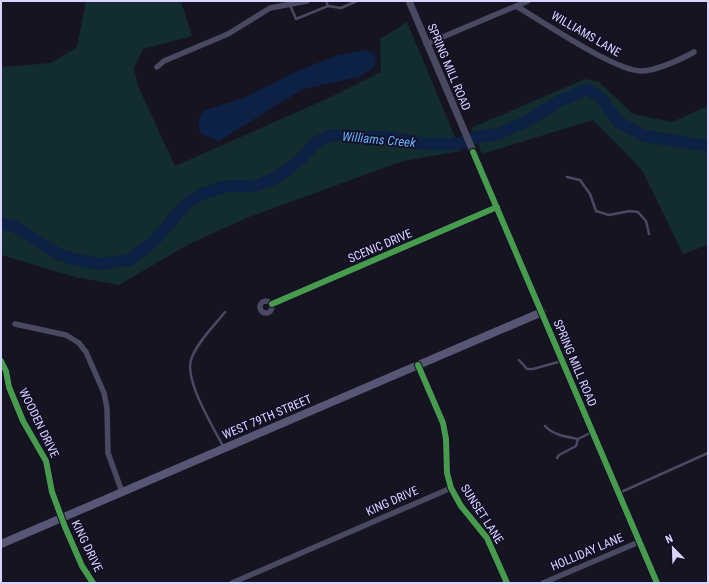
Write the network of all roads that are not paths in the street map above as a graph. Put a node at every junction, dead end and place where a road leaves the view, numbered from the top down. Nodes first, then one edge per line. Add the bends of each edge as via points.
1 (307, 1) edge
2 (326, 1) edge
3 (357, 1) edge
4 (409, 1) edge
5 (528, 1) edge
6 (290, 4) junction
7 (328, 6) junction
8 (516, 6) junction
9 (426, 44) junction
10 (694, 52) dead end
11 (157, 67) dead end
12 (567, 177) dead end
13 (497, 208) junction
14 (649, 234) dead end
15 (272, 304) dead end
16 (225, 312) dead end
17 (542, 312) junction
18 (15, 324) dead end
19 (519, 360) dead end
20 (1, 361) edge
21 (562, 361) junction
22 (418, 365) junction
23 (545, 426) dead end
24 (592, 431) junction
25 (578, 439) junction
26 (224, 448) junction
27 (708, 453) edge
28 (557, 458) dead end
29 (451, 488) junction
30 (122, 492) junction
31 (618, 493) junction
32 (62, 518) junction
33 (639, 542) junction
34 (1, 544) edge
35 (93, 583) edge
36 (232, 583) edge
37 (507, 583) edge
38 (543, 583) edge
39 (657, 583) edge

1 - 6 street
2 - 7 lane
3 - 7 lane via 341,8
4 - 9 street, SPRING MILL ROAD
5 - 8 street
6 - 7 lane via 296,19
6 - 11 street via 262,11 256,18 228,34 164,61
8 - 9 street
8 - 10 street, WILLIAMS LANE via 618,66 642,71 680,60
9 - 13 street, SPRING MILL ROAD
12 - 14 lane via 580,180 590,194 596,211 609,215 638,212 646,220
13 - 15 street, SCENIC DRIVE
13 - 17 street, SPRING MILL ROAD
16 - 26 lane via 191,358 190,374
17 - 21 street, SPRING MILL ROAD
17 - 22 main road, WEST 79TH STREET
18 - 30 street via 66,335 79,343 86,352 104,392 108,453
19 - 21 lane via 527,369
20 - 32 street, WOODEN DRIVE via 23,421 46,461 52,492
21 - 24 street, SPRING MILL ROAD
22 - 26 main road, WEST 79TH STREET
22 - 29 street, SUNSET LANE via 443,423 447,472
23 - 25 lane via 549,430
24 - 25 lane
24 - 31 street, SPRING MILL ROAD
25 - 28 lane via 576,446
26 - 30 main road, WEST 79TH STREET
27 - 31 lane
29 - 36 street, KING DRIVE
29 - 37 street, SUNSET LANE via 461,506 487,538
30 - 32 main road, WEST 79TH STREET
31 - 33 street, SPRING MILL ROAD
32 - 34 main road, WEST 79TH STREET
32 - 35 street, KING DRIVE via 82,566
33 - 38 street, HOLLIDAY LANE
33 - 39 street, SPRING MILL ROAD

